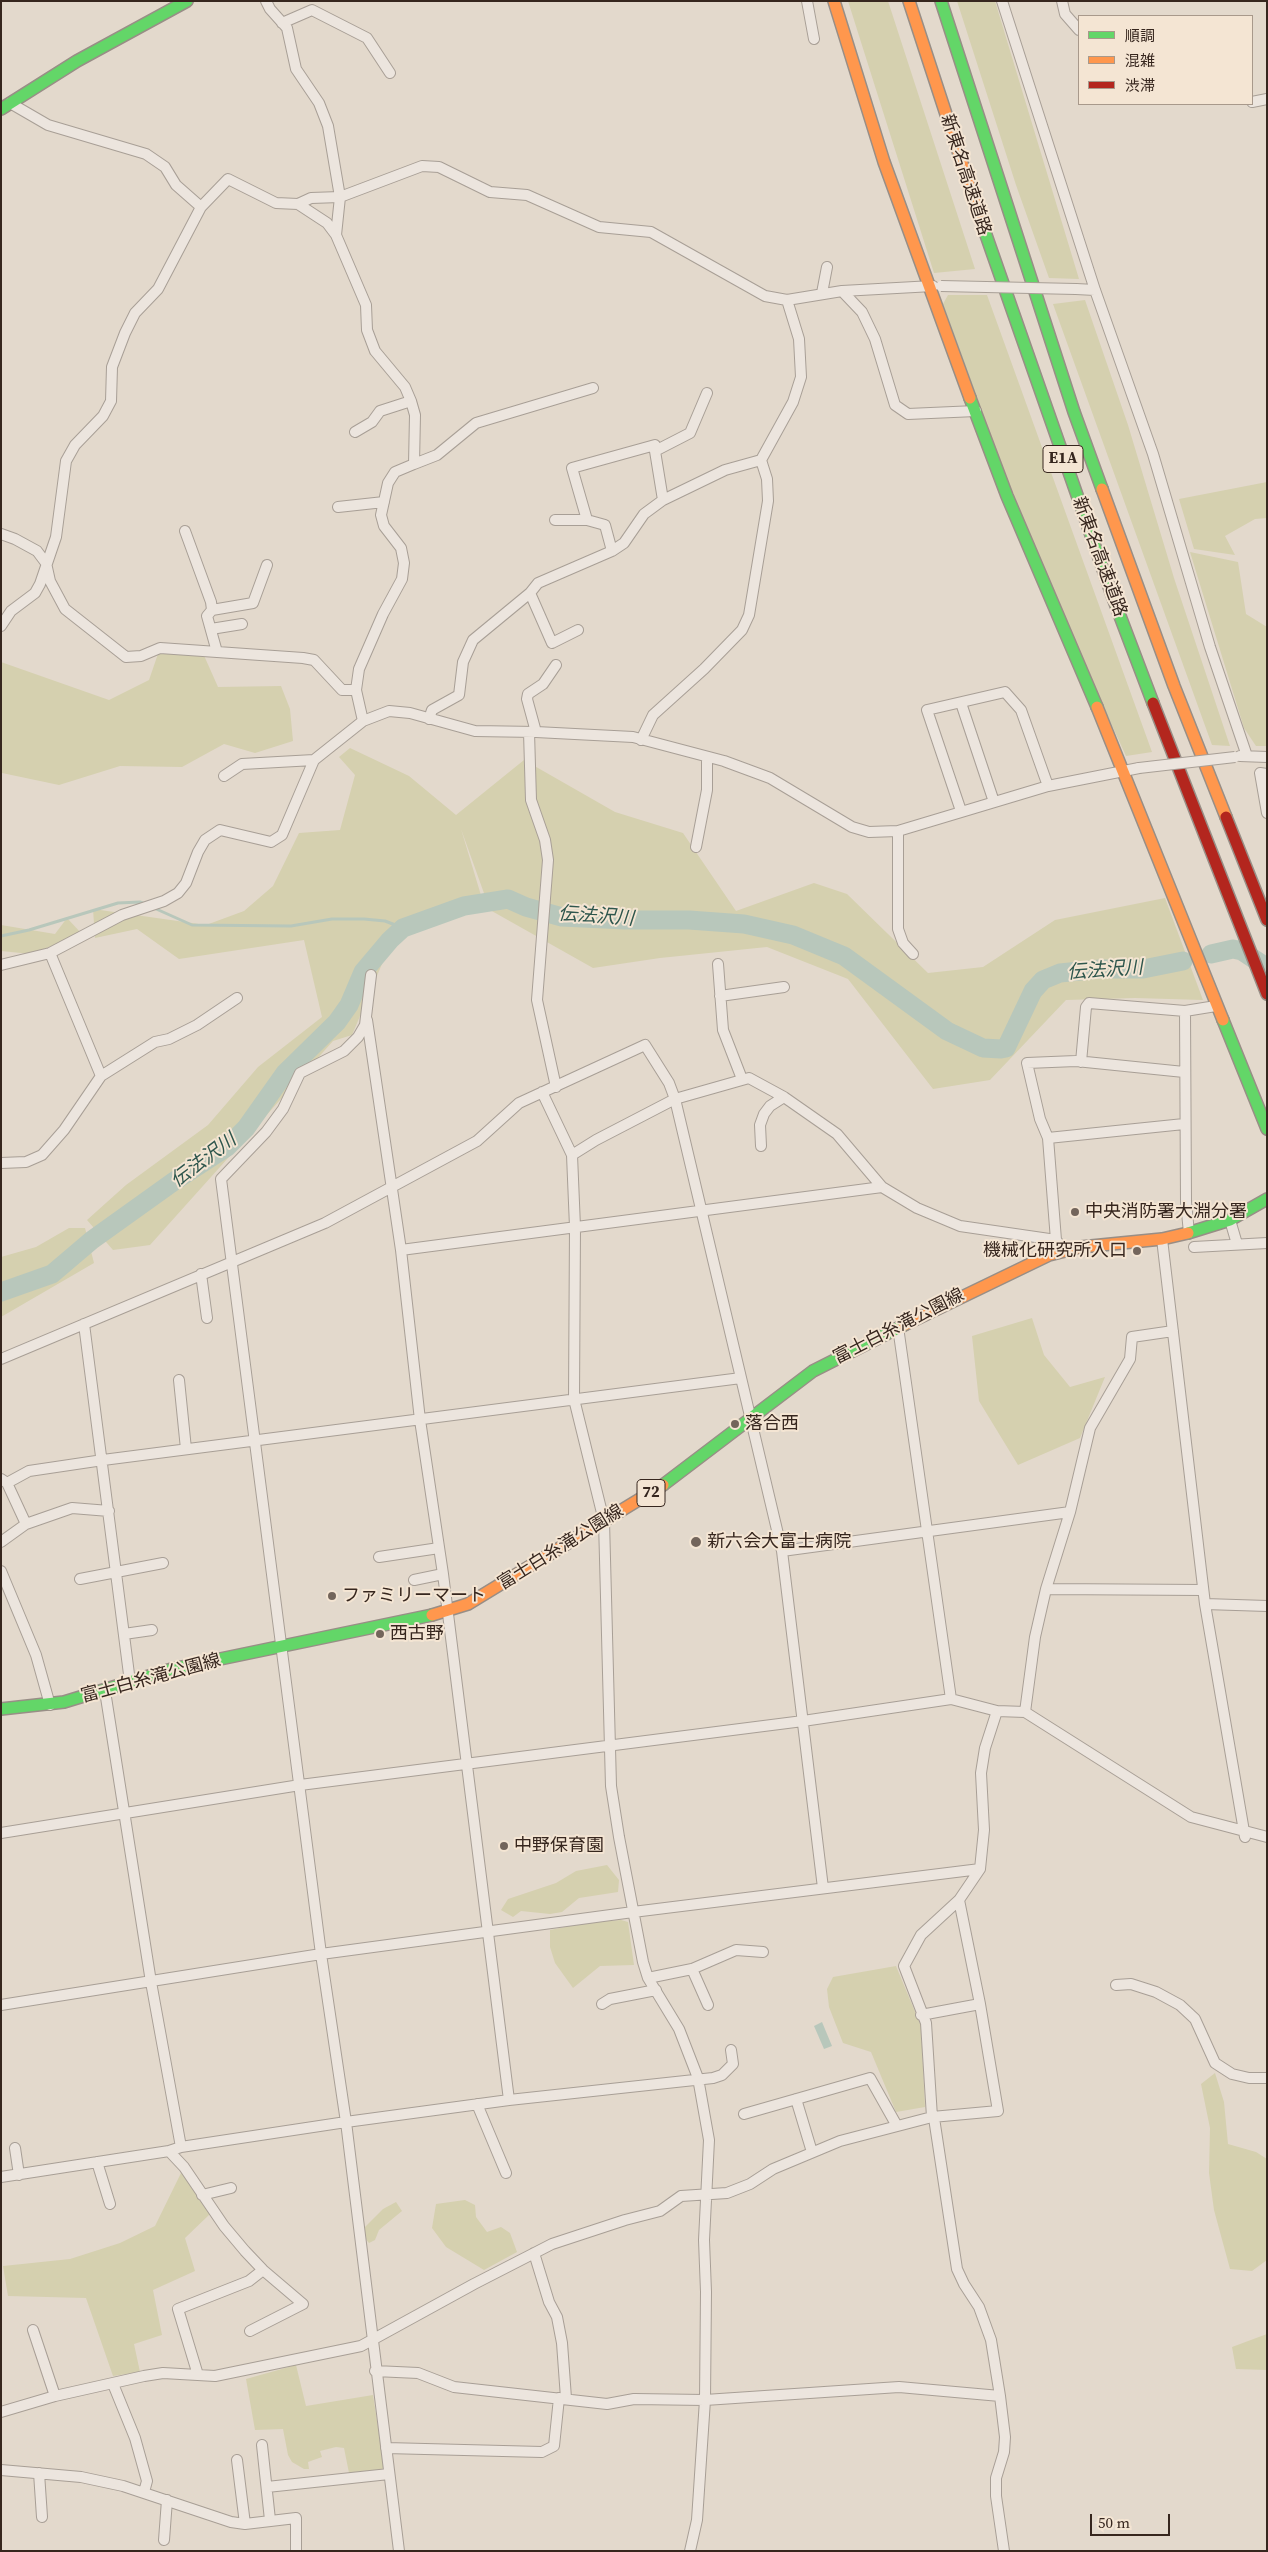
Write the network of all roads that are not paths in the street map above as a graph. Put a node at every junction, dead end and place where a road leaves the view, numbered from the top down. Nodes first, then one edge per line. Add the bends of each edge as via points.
1 (187, 1) edge
2 (266, 1) edge
3 (807, 1) edge
4 (834, 1) edge
5 (909, 1) edge
6 (941, 1) edge
7 (1002, 1) edge
8 (1062, 1) edge
9 (282, 23) junction
10 (1078, 29) edge
11 (814, 39) dead end
12 (390, 73) dead end
13 (1267, 99) edge
14 (1253, 102) edge
15 (6, 106) edge
16 (340, 197) junction
17 (298, 204) junction
18 (201, 207) junction
19 (336, 235) junction
20 (827, 267) dead end
21 (927, 285) junction
22 (1095, 290) junction
23 (842, 291) junction
24 (822, 293) junction
25 (787, 300) junction
26 (593, 388) dead end
27 (706, 393) dead end
28 (412, 401) junction
29 (976, 411) junction
30 (355, 432) dead end
31 (655, 451) junction
32 (761, 460) junction
33 (414, 464) junction
34 (664, 500) junction
35 (384, 502) junction
36 (338, 507) dead end
37 (555, 520) dead end
38 (587, 520) junction
39 (185, 530) dead end
40 (1, 534) edge
41 (612, 551) junction
42 (46, 563) junction
43 (267, 565) dead end
44 (530, 593) junction
45 (212, 610) junction
46 (242, 624) dead end
47 (1, 626) edge
48 (211, 629) junction
49 (578, 630) dead end
50 (217, 652) junction
51 (556, 665) dead end
52 (356, 690) junction
53 (961, 703) junction
54 (429, 719) junction
55 (364, 721) junction
56 (532, 732) junction
57 (642, 740) junction
58 (1247, 756) junction
59 (707, 757) junction
60 (1267, 757) edge
61 (314, 760) junction
62 (1124, 771) junction
63 (1267, 774) edge
64 (224, 776) dead end
65 (1048, 786) junction
66 (994, 802) junction
67 (961, 811) junction
68 (1267, 813) edge
69 (898, 831) junction
70 (696, 847) dead end
71 (1267, 920) edge
72 (50, 953) junction
73 (913, 954) dead end
74 (718, 964) dead end
75 (1, 965) edge
76 (371, 975) dead end
77 (784, 986) dead end
78 (1267, 994) edge
79 (720, 996) junction
80 (237, 998) dead end
81 (1216, 1006) junction
82 (1185, 1010) junction
83 (366, 1015) junction
84 (1081, 1062) junction
85 (1184, 1072) junction
86 (102, 1076) junction
87 (742, 1079) junction
88 (556, 1087) junction
89 (542, 1092) junction
90 (784, 1097) junction
91 (676, 1099) junction
92 (1184, 1124) junction
93 (1267, 1129) edge
94 (1048, 1138) junction
95 (762, 1146) dead end
96 (572, 1155) junction
97 (1, 1163) edge
98 (882, 1187) junction
99 (390, 1188) junction
100 (1267, 1199) edge
101 (702, 1211) junction
102 (1230, 1220) junction
103 (574, 1227) junction
104 (1189, 1233) junction
105 (1162, 1239) junction
106 (1056, 1240) junction
107 (1267, 1243) edge
108 (1237, 1244) junction
109 (1194, 1247) dead end
110 (401, 1250) junction
111 (1064, 1250) junction
112 (232, 1261) junction
113 (201, 1274) junction
114 (207, 1318) dead end
115 (84, 1324) junction
116 (898, 1327) junction
117 (1173, 1331) junction
118 (1, 1359) edge
119 (741, 1378) junction
120 (179, 1380) dead end
121 (574, 1399) junction
122 (420, 1420) junction
123 (751, 1420) junction
124 (255, 1440) junction
125 (186, 1449) junction
126 (103, 1460) junction
127 (4, 1481) edge
128 (109, 1511) junction
129 (1070, 1512) junction
130 (604, 1521) junction
131 (26, 1524) junction
132 (929, 1531) junction
133 (1, 1542) edge
134 (439, 1548) junction
135 (782, 1551) junction
136 (379, 1557) dead end
137 (163, 1563) dead end
138 (116, 1570) junction
139 (1, 1571) edge
140 (443, 1574) junction
141 (80, 1579) dead end
142 (414, 1580) dead end
143 (1046, 1589) junction
144 (1203, 1590) junction
145 (1205, 1604) junction
146 (1267, 1606) edge
147 (446, 1612) junction
148 (152, 1630) dead end
149 (124, 1634) junction
150 (282, 1646) junction
151 (130, 1682) junction
152 (105, 1691) junction
153 (951, 1699) junction
154 (50, 1705) junction
155 (1, 1709) edge
156 (997, 1711) junction
157 (1025, 1712) junction
158 (803, 1721) junction
159 (610, 1746) junction
160 (467, 1762) junction
161 (300, 1785) junction
162 (125, 1812) junction
163 (1, 1833) edge
164 (1244, 1836) junction
165 (1267, 1837) edge
166 (980, 1869) junction
167 (823, 1888) junction
168 (958, 1900) junction
169 (633, 1912) junction
170 (489, 1932) junction
171 (762, 1952) dead end
172 (321, 1954) junction
173 (692, 1969) junction
174 (648, 1978) junction
175 (151, 1982) junction
176 (1116, 1985) dead end
177 (656, 1990) junction
178 (602, 2004) dead end
179 (980, 2004) junction
180 (1, 2005) edge
181 (708, 2005) dead end
182 (921, 2014) junction
183 (731, 2050) dead end
184 (698, 2078) junction
185 (1267, 2078) edge
186 (796, 2099) junction
187 (509, 2100) junction
188 (477, 2104) junction
189 (744, 2114) dead end
190 (933, 2118) junction
191 (346, 2122) junction
192 (897, 2126) junction
193 (181, 2147) junction
194 (15, 2148) dead end
195 (169, 2151) junction
196 (812, 2152) junction
197 (97, 2162) junction
198 (506, 2174) dead end
199 (19, 2175) junction
200 (1, 2177) edge
201 (231, 2188) dead end
202 (202, 2194) junction
203 (708, 2195) junction
204 (110, 2204) dead end
205 (534, 2253) junction
206 (263, 2270) junction
207 (33, 2330) dead end
208 (250, 2331) dead end
209 (373, 2340) junction
210 (375, 2371) junction
211 (198, 2375) junction
212 (113, 2384) junction
213 (56, 2396) junction
214 (1000, 2396) junction
215 (563, 2398) junction
216 (706, 2400) junction
217 (1, 2412) edge
218 (262, 2445) dead end
219 (386, 2448) junction
220 (237, 2460) dead end
221 (1, 2470) edge
222 (39, 2473) junction
223 (389, 2474) junction
224 (267, 2487) junction
225 (144, 2492) junction
226 (167, 2500) junction
227 (42, 2517) dead end
228 (270, 2520) junction
229 (244, 2524) junction
230 (164, 2540) dead end
231 (296, 2551) edge
232 (399, 2551) edge
233 (690, 2551) edge
234 (1004, 2551) edge

1 - 15 main road via 77,61
2 - 9 street
3 - 11 street
4 - 21 main road via 884,162
5 - 78 main road, 新東名高速道路 / E1A via 1046,412 1115,604
6 - 71 main road, 新東名高速道路 / E1A via 1074,412 1174,686
7 - 22 street
8 - 10 street via 1066,14
9 - 12 street via 312,10 367,38
9 - 16 street via 287,28 296,69 319,103 328,126
13 - 14 street
15 - 18 street via 48,125 146,154 165,168 176,185
16 - 17 street via 311,198
16 - 19 street
16 - 25 street via 422,166 440,167 490,192 527,196 599,227 651,232 765,296
17 - 18 street via 276,203 228,179
17 - 19 street via 327,223
18 - 42 street via 158,289 135,313 125,333 112,367 111,401 103,416 75,445 66,461 56,537
19 - 28 street via 366,306 367,330 375,351 405,387
20 - 24 street
21 - 22 street, bridge
21 - 23 street
21 - 29 main road
22 - 58 street via 1153,454
23 - 24 street
23 - 29 street via 862,312 875,339 895,405 908,414
24 - 25 street
25 - 32 street via 799,340 801,377 793,402
26 - 33 street via 476,423 437,456
27 - 31 street via 690,433
28 - 30 street via 380,411 372,422
28 - 33 street
29 - 62 main road via 1007,496
31 - 34 street
31 - 38 street via 655,445 572,468
32 - 34 street via 725,470
32 - 57 street via 767,480 768,501 749,615 742,630 653,715
33 - 35 street via 395,472 388,483
34 - 41 street via 644,514 624,543
35 - 36 street
35 - 52 street via 381,515 384,526 401,548 402,579 360,669
37 - 38 street
38 - 41 street via 604,525
39 - 45 street
40 - 42 street via 37,551
41 - 44 street via 538,584
42 - 47 street via 35,593 12,611
42 - 50 street via 50,581 65,610 126,656 141,656 160,648
43 - 45 street via 253,603
44 - 49 street via 552,644
44 - 54 street via 473,640 463,662 460,695 432,710
45 - 48 street via 207,616
46 - 48 street
48 - 50 street
50 - 52 street via 314,660 342,690
51 - 56 street via 543,684 528,694
52 - 55 street
53 - 65 street via 1005,692 1021,710
53 - 66 street
53 - 67 street via 927,710
54 - 55 street via 389,711
54 - 56 street via 475,731
55 - 61 street
56 - 57 street
56 - 88 street via 531,800 545,840 548,860 537,1000
57 - 59 street
58 - 60 street
58 - 62 street, bridge
59 - 69 street via 770,778 852,826 869,832
59 - 70 street via 707,790
61 - 64 street via 242,764
61 - 72 street via 282,835 271,842 220,830 206,840 178,893 122,915
62 - 65 street
62 - 81 main road
63 - 68 street via 1260,773
65 - 66 street
66 - 67 street
67 - 69 street
69 - 73 street via 898,929 903,943
72 - 75 street
72 - 86 street
74 - 79 street
76 - 83 street
77 - 79 street
79 - 87 street via 723,1030
80 - 86 street via 197,1025 155,1042
81 - 82 street
81 - 93 main road
82 - 84 street via 1089,1003
82 - 85 street
83 - 99 street
83 - 112 street via 358,1037 344,1051 300,1073 283,1109 266,1132 221,1179
84 - 85 street
84 - 94 street via 1027,1063 1040,1119
85 - 92 street
86 - 97 street via 42,1155 26,1162
87 - 90 street via 749,1078
87 - 91 street
88 - 89 street
88 - 91 street via 645,1045
89 - 96 street
89 - 99 street via 519,1103 477,1141
90 - 95 street via 764,1114 760,1125
90 - 98 street via 838,1134
91 - 96 street
91 - 101 street
92 - 94 street
92 - 104 street
94 - 106 street
96 - 103 street
98 - 101 street
98 - 106 street via 917,1208 960,1226
99 - 110 street
99 - 112 street via 326,1223
100 - 102 main road, 富士白糸滝公園線 / 72
101 - 103 street
101 - 119 street
102 - 104 main road, 富士白糸滝公園線 / 72
102 - 108 street
103 - 110 street
103 - 121 street
104 - 105 main road, 富士白糸滝公園線 / 72
105 - 111 main road, 富士白糸滝公園線 / 72
105 - 117 street
106 - 111 street
107 - 108 street
108 - 109 street
110 - 122 street
111 - 116 main road, 富士白糸滝公園線 / 72
112 - 113 street
112 - 124 street
113 - 114 street
113 - 115 street
115 - 118 street
115 - 126 street
116 - 123 main road, 富士白糸滝公園線 / 72 via 813,1371
116 - 132 street
117 - 129 street via 1132,1337 1130,1359 1090,1428
117 - 144 street
119 - 121 street
119 - 123 street
120 - 125 street
121 - 122 street
121 - 130 street
122 - 124 street
122 - 134 street
123 - 130 main road, 富士白糸滝公園線 / 72 via 672,1480
123 - 135 street
124 - 125 street
124 - 150 street
125 - 126 street
126 - 127 street via 29,1471
126 - 128 street
127 - 131 street
128 - 131 street via 72,1508
128 - 138 street
129 - 132 street
129 - 143 street
130 - 147 main road, 富士白糸滝公園線 / 72 via 499,1587
130 - 159 street
131 - 133 street
132 - 135 street
132 - 153 street
134 - 136 street
134 - 140 street
135 - 158 street
137 - 138 street
138 - 141 street
138 - 149 street
139 - 154 street via 36,1655
140 - 142 street
140 - 147 street
143 - 144 street
143 - 157 street
144 - 145 street
145 - 146 street
145 - 164 street
147 - 150 main road, 富士白糸滝公園線 / 72
147 - 160 street
148 - 149 street
149 - 151 street
150 - 151 main road, 富士白糸滝公園線 / 72 via 172,1669
150 - 161 street
151 - 152 main road, 富士白糸滝公園線 / 72
152 - 154 main road, 富士白糸滝公園線 / 72
152 - 162 street
153 - 156 street
153 - 158 street
154 - 155 main road, 富士白糸滝公園線 / 72
156 - 157 street
156 - 166 street via 981,1773 984,1830
157 - 164 street via 1191,1817
158 - 159 street
158 - 167 street
159 - 160 street
159 - 169 street via 611,1786
160 - 161 street
160 - 170 street
161 - 162 street
161 - 172 street
162 - 163 street
162 - 175 street
164 - 165 street
166 - 167 street
166 - 168 street
167 - 169 street
168 - 179 street
168 - 182 street via 921,1935 904,1966
169 - 170 street
169 - 174 street
170 - 172 street
170 - 187 street
171 - 173 street via 736,1950
172 - 175 street
172 - 191 street
173 - 174 street
173 - 181 street
174 - 177 street
175 - 180 street
175 - 193 street
176 - 185 street via 1131,1984 1180,2005 1195,2020 1215,2063 1232,2074
177 - 178 street
177 - 184 street via 679,2029
179 - 182 street
179 - 190 street via 998,2111
182 - 190 street via 926,2024
183 - 184 street via 733,2064 728,2071 713,2078
184 - 187 street
184 - 203 street via 709,2140
186 - 189 street
186 - 192 street via 870,2078
186 - 196 street
187 - 188 street
188 - 191 street
188 - 198 street
190 - 192 street
190 - 214 street via 957,2269 979,2307 991,2340
191 - 193 street
191 - 209 street
192 - 196 street
193 - 195 street
194 - 199 street
195 - 197 street
195 - 202 street
196 - 203 street via 773,2169 750,2184 726,2193
197 - 199 street
197 - 204 street
199 - 200 street
201 - 202 street
202 - 206 street via 224,2226
203 - 205 street via 681,2196 660,2211 552,2244
203 - 216 street via 704,2240
205 - 209 street
205 - 215 street via 557,2317 562,2343
206 - 208 street via 303,2304
206 - 211 street via 249,2280 178,2309
207 - 213 street
209 - 210 street
209 - 211 street via 361,2346 215,2376
210 - 215 street via 418,2373 454,2387
210 - 219 street
211 - 212 street via 163,2374
212 - 213 street
212 - 225 street via 147,2481
213 - 217 street
214 - 216 street via 899,2387
214 - 234 street via 1005,2437 996,2478 996,2496
215 - 216 street via 607,2404 634,2399
215 - 219 street via 554,2446 542,2452
216 - 233 street via 697,2520
218 - 224 street
219 - 223 street
220 - 229 street
221 - 222 street
222 - 225 street via 80,2477
222 - 227 street
223 - 224 street
223 - 232 street
224 - 228 street
225 - 226 street
226 - 229 street
226 - 230 street
228 - 229 street
228 - 231 street via 296,2518

